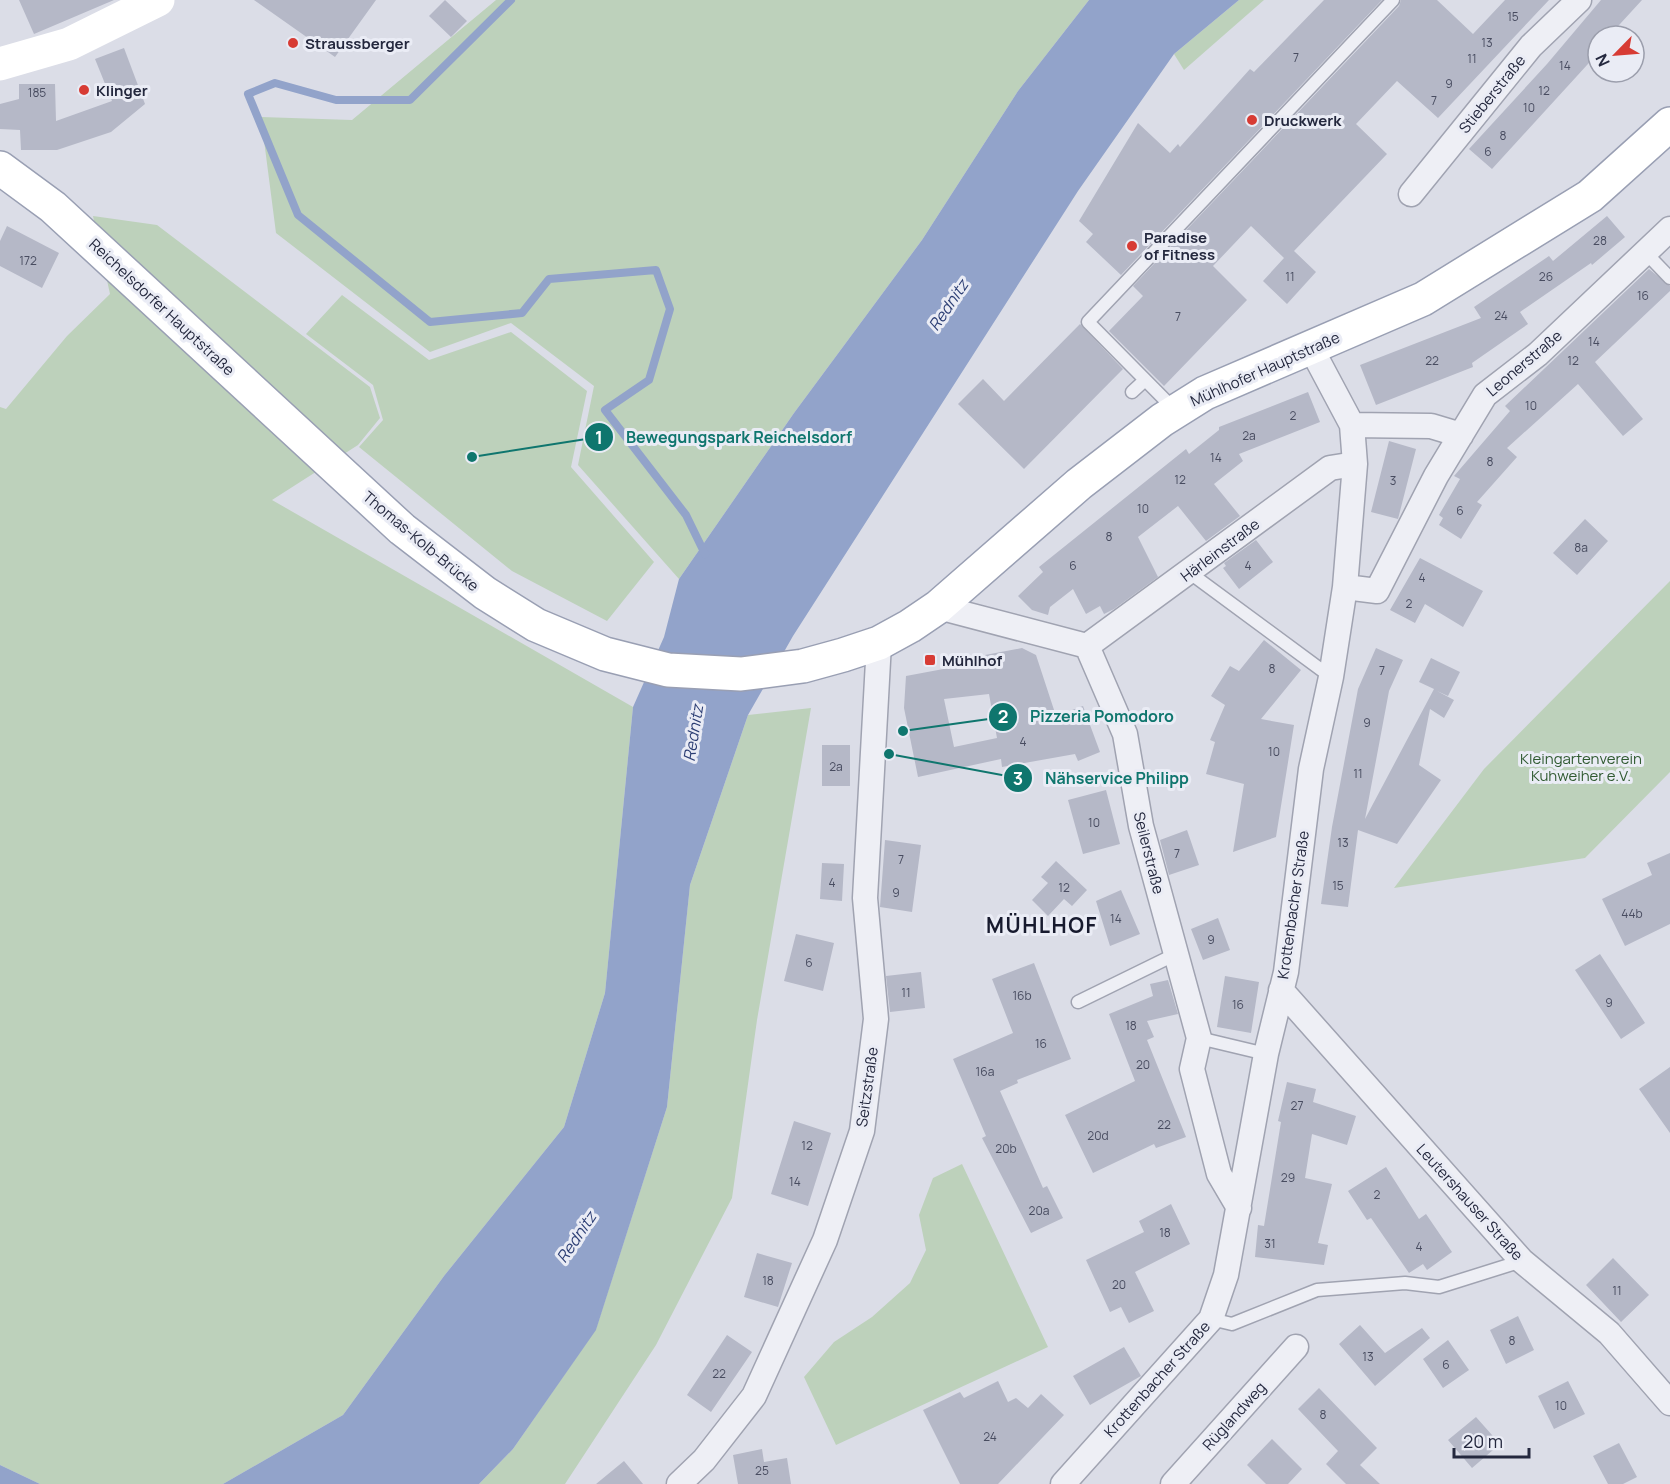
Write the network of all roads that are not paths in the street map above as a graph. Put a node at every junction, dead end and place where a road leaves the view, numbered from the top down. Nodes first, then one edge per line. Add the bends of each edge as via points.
1 (158, 0) edge
2 (1393, 0) edge
3 (1579, 0) edge
4 (0, 64) edge
5 (1670, 124) edge
6 (0, 168) edge
7 (1411, 194) dead end
8 (1670, 229) edge
9 (1645, 252) junction
10 (1670, 278) edge
11 (1311, 348) junction
12 (1145, 380) junction
13 (1132, 392) dead end
14 (1176, 411) junction
15 (1352, 425) junction
16 (1461, 435) junction
17 (318, 453) joint
18 (1355, 464) junction
19 (1190, 573) junction
20 (1345, 587) junction
21 (938, 607) junction
22 (879, 643) junction
23 (1087, 646) junction
24 (1330, 677) junction
25 (1176, 954) junction
26 (1281, 990) junction
27 (1078, 1002) dead end
28 (1199, 1038) junction
29 (1266, 1054) junction
30 (1239, 1208) junction
31 (1522, 1261) junction
32 (1211, 1319) junction
33 (1296, 1347) dead end
34 (1670, 1403) edge
35 (679, 1484) edge
36 (1063, 1484) edge
37 (1173, 1484) edge

1 - 4 main road via 69,44
2 - 12 lane via 1088,322
3 - 7 street, Stieberstraße via 1531,46
5 - 11 main road, Mühlhofer Hauptstraße via 1590,196 1423,299
6 - 17 main road, Reichelsdorfer Hauptstraße via 69,220
8 - 9 street, Leonerstraße
9 - 10 lane
9 - 16 street, Leonerstraße via 1538,354 1485,395
11 - 14 main road, Mühlhofer Hauptstraße via 1205,393
11 - 15 street, Krottenbacher Straße
12 - 13 lane
12 - 14 lane
14 - 21 main road, Mühlhofer Hauptstraße via 1079,484
15 - 16 street via 1431,426
15 - 18 street, Krottenbacher Straße
16 - 20 street, Leonerstraße via 1377,591
17 - 22 main road, Thomas-Kolb-Brücke via 428,551 485,594 536,625 595,650 668,670 767,672 803,666
18 - 19 street, Härleinstraße via 1330,468
18 - 20 street, Krottenbacher Straße
19 - 23 street, Härleinstraße
19 - 24 lane
20 - 24 street, Krottenbacher Straße
21 - 22 main road, Mühlhofer Hauptstraße
21 - 23 street
22 - 35 street, Seitzstraße via 866,898 876,1019 862,1131 825,1240 754,1396 704,1460
23 - 25 street, Seilerstraße via 1125,734 1141,826
24 - 26 street, Krottenbacher Straße via 1311,769 1294,922
25 - 27 lane
25 - 28 street, Seilerstraße
26 - 29 street, Krottenbacher Straße
26 - 31 street, Leutershauser Straße
28 - 29 lane
28 - 30 street, Seilerstraße via 1192,1069 1219,1174
29 - 30 street, Krottenbacher Straße
30 - 32 street, Krottenbacher Straße via 1226,1275
31 - 32 lane via 1440,1287 1405,1283 1317,1290 1232,1324
31 - 34 street, Leutershauser Straße via 1609,1333
32 - 36 street, Krottenbacher Straße
33 - 37 street, Rüglandweg

